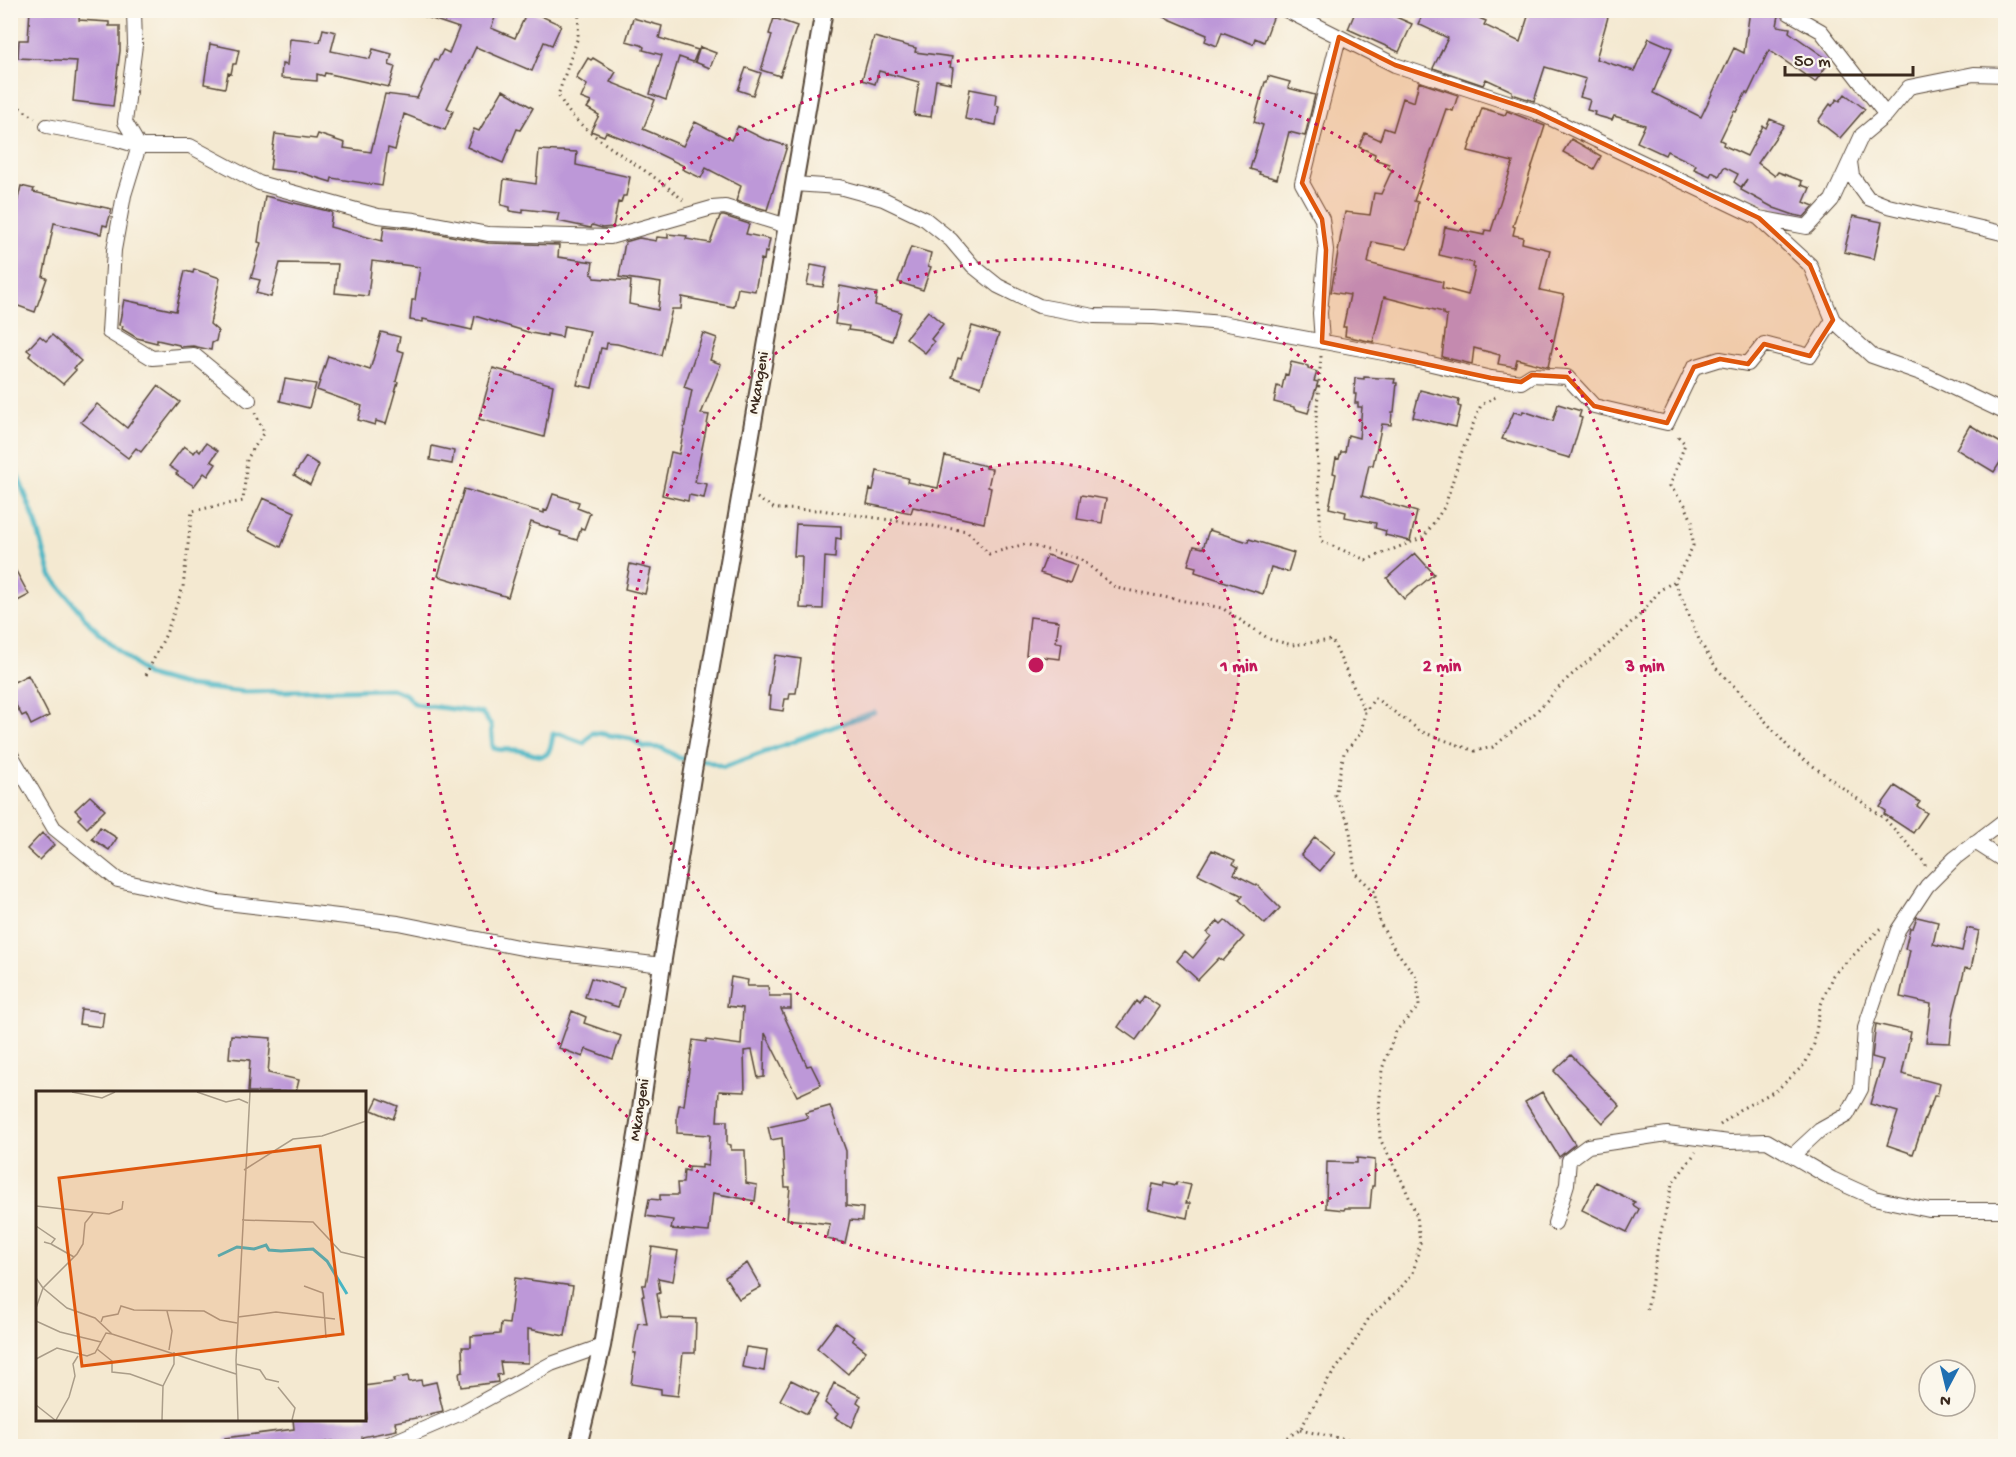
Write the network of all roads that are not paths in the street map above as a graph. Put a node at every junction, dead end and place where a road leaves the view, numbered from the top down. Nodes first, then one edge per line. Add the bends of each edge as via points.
1 (134, 10) edge
2 (824, 10) edge
3 (1286, 10) edge
4 (1790, 10) edge
5 (1303, 14) edge
6 (1339, 37) junction
7 (2006, 75) edge
8 (1886, 115) junction
9 (47, 126) road end
10 (139, 146) junction
11 (1850, 162) junction
12 (794, 184) junction
13 (1758, 218) junction
14 (787, 226) junction
15 (2006, 234) edge
16 (1833, 320) junction
17 (1322, 342) junction
18 (249, 400) road end
19 (2006, 413) edge
20 (10, 753) edge
21 (2006, 819) edge
22 (1975, 842) junction
23 (2006, 862) edge
24 (662, 965) junction
25 (1793, 1155) junction
26 (2006, 1210) edge
27 (1555, 1223) dead end
28 (602, 1347) junction
29 (384, 1446) edge
30 (578, 1446) edge

1 - 10 street via 135,45 125,122
2 - 12 street, Mkangeni
3 - 5 street
4 - 8 street via 1789,13 1821,31
5 - 6 street
6 - 13 street via 1395,65 1535,111
6 - 17 street via 1302,183 1322,219 1326,250 1320,313
7 - 8 street via 1974,74 1909,87
8 - 11 street via 1862,135
9 - 10 street
10 - 14 street via 190,146 259,183 378,216 488,234 610,237 725,207
10 - 18 street via 124,195 114,250 109,332 152,358 194,355
11 - 13 street via 1832,200 1807,227
11 - 15 street via 1852,176 1868,198
12 - 14 street, Mkangeni
12 - 17 street via 839,187 883,199 925,219 998,286 1039,306 1094,316 1222,323
13 - 16 street via 1810,265
14 - 24 street, Mkangeni
16 - 17 street via 1810,356 1764,344 1748,364 1720,359 1694,367 1667,423 1594,406 1568,377 1532,375 1521,382 1491,378
16 - 19 street via 1872,356 1926,375
20 - 24 street via 54,828 118,880 218,902 398,922 527,949
21 - 22 street
22 - 23 street
22 - 25 street via 1927,886 1898,930 1865,1029 1861,1089 1847,1115 1820,1130
24 - 28 street, Mkangeni
25 - 26 street via 1874,1198 1929,1210
25 - 27 street via 1767,1141 1729,1142 1667,1134 1588,1146 1569,1160 1567,1184
28 - 29 street via 551,1364 459,1414
28 - 30 street, Mkangeni

